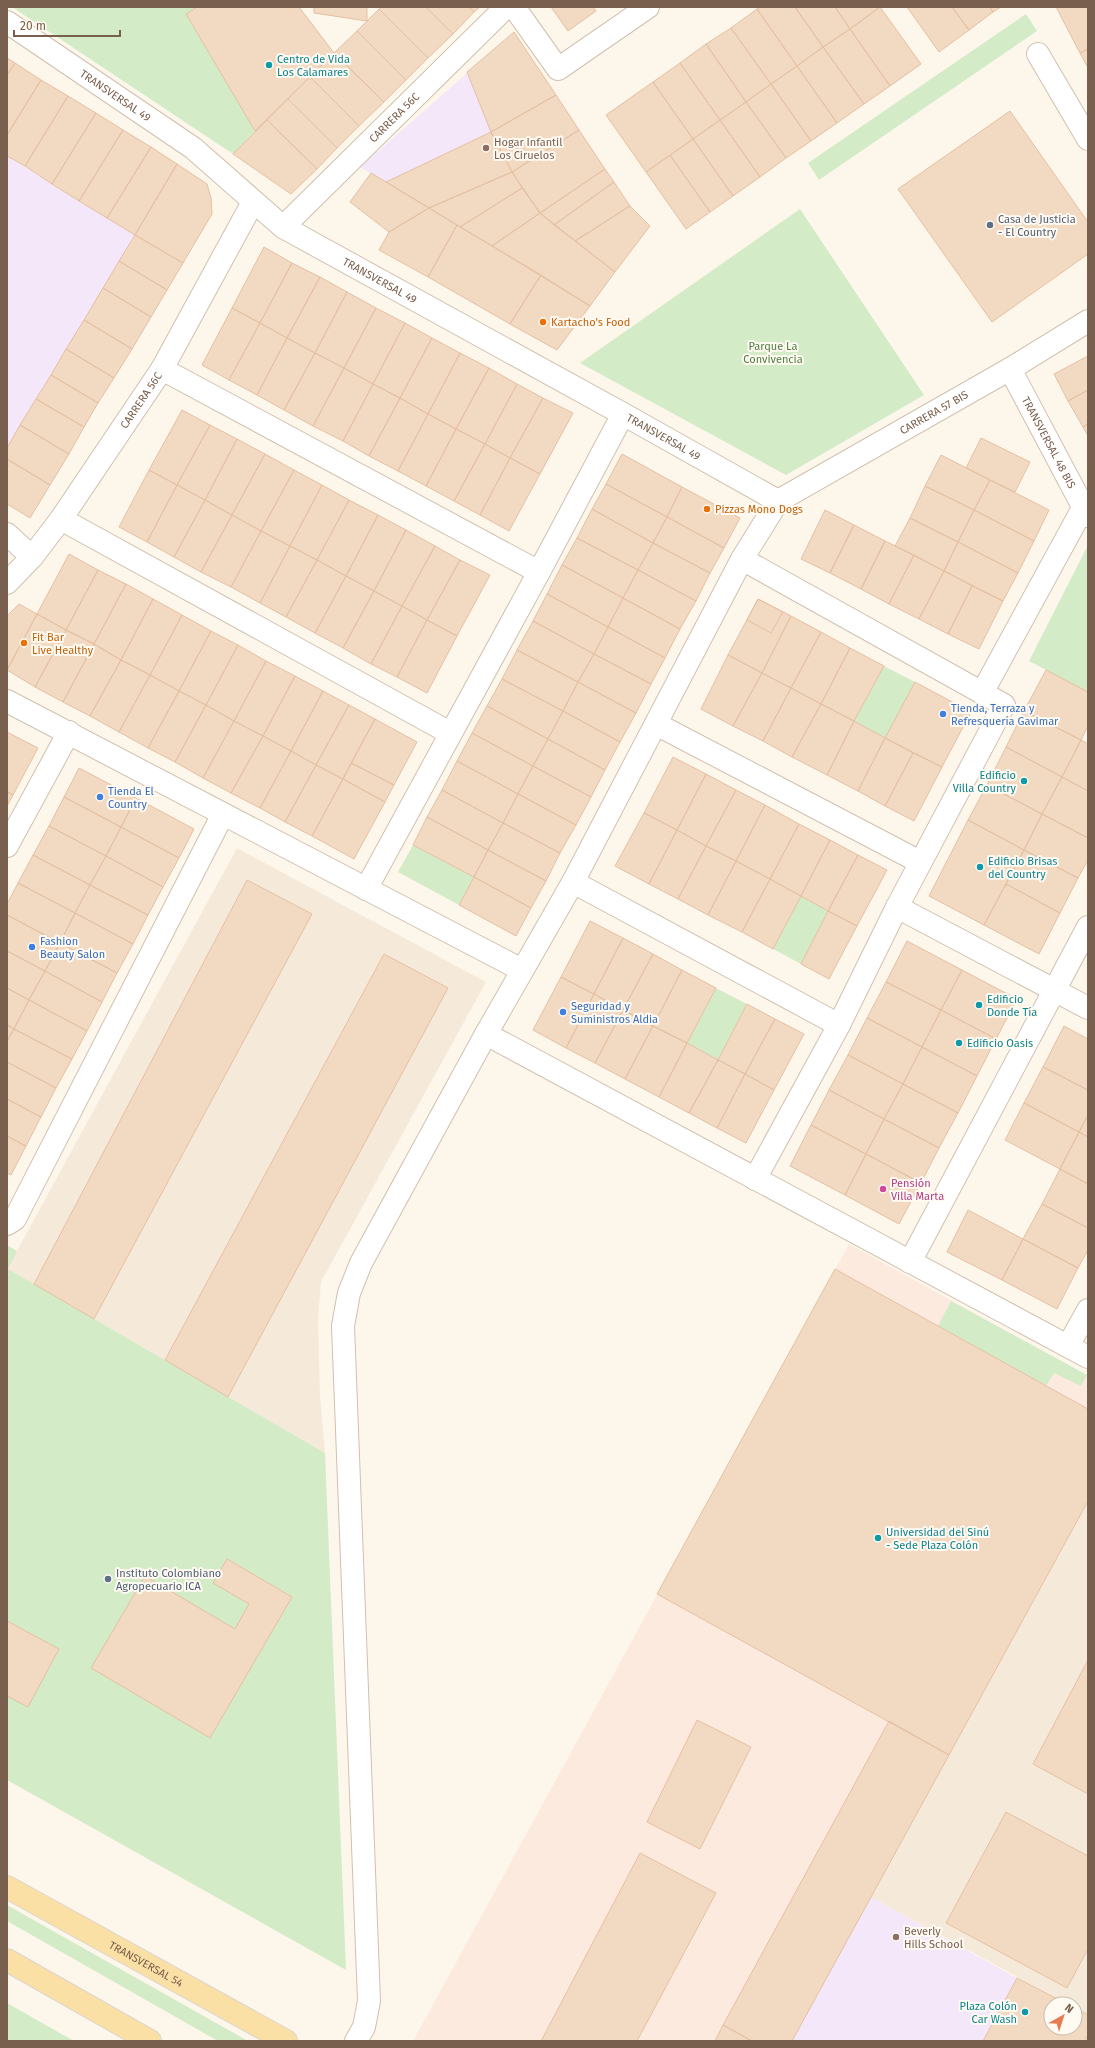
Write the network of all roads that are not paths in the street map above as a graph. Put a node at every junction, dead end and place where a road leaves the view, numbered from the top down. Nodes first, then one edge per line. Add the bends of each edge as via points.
1 (506, 7) edge
2 (514, 7) edge
3 (648, 7) edge
4 (7, 22) edge
5 (1038, 54) dead end
6 (1088, 139) edge
7 (253, 202) junction
8 (282, 227) junction
9 (1088, 321) edge
10 (162, 369) junction
11 (1010, 369) junction
12 (623, 414) junction
13 (778, 501) junction
14 (1086, 512) edge
15 (61, 519) junction
16 (7, 534) edge
17 (32, 557) junction
18 (742, 559) junction
19 (539, 572) junction
20 (7, 583) edge
21 (982, 693) junction
22 (7, 701) edge
23 (656, 724) junction
24 (69, 732) junction
25 (450, 733) junction
26 (223, 814) junction
27 (7, 846) edge
28 (920, 862) junction
29 (573, 882) junction
30 (366, 889) junction
31 (896, 907) junction
32 (1088, 927) edge
33 (522, 970) junction
34 (1054, 990) junction
35 (1088, 1008) edge
36 (839, 1025) junction
37 (486, 1034) junction
38 (755, 1178) junction
39 (7, 1224) edge
40 (910, 1262) junction
41 (1088, 1310) edge
42 (1068, 1346) junction
43 (1088, 1357) edge
44 (7, 1887) edge
45 (7, 1960) edge
46 (150, 2041) edge
47 (286, 2041) edge
48 (356, 2041) edge

1 - 8 street, CARRERA 56C
2 - 3 street via 558,69
4 - 7 street, TRANSVERSAL 49 via 194,148
5 - 6 street
7 - 8 street, TRANSVERSAL 49
7 - 10 street, CARRERA 56C
8 - 12 street, TRANSVERSAL 49
9 - 11 street, CARRERA 57 BIS
10 - 15 street, CARRERA 56C
10 - 19 street
11 - 13 street, CARRERA 57 BIS
11 - 14 street, TRANSVERSAL 48 BIS
12 - 13 street, TRANSVERSAL 49
12 - 19 street
13 - 18 street
14 - 21 street
15 - 17 street, CARRERA 56C
15 - 25 street
16 - 17 street
17 - 20 street, CARRERA 56C
18 - 21 street
18 - 23 street
19 - 25 street
21 - 28 street via 1004,704
22 - 24 street
23 - 28 street
23 - 29 street
24 - 26 street
24 - 27 street
25 - 30 street
26 - 30 street
26 - 39 street via 15,1219
28 - 31 street
29 - 33 street
29 - 36 street
30 - 33 street
31 - 34 street
31 - 36 street
32 - 34 street
33 - 37 street
34 - 35 street
34 - 40 street
36 - 38 street
37 - 38 street
37 - 48 street via 361,1263 349,1293 343,1326 369,2001 364,2027
38 - 40 street
40 - 42 street
41 - 42 street
42 - 43 street
44 - 47 main road, TRANSVERSAL 54
45 - 46 main road

